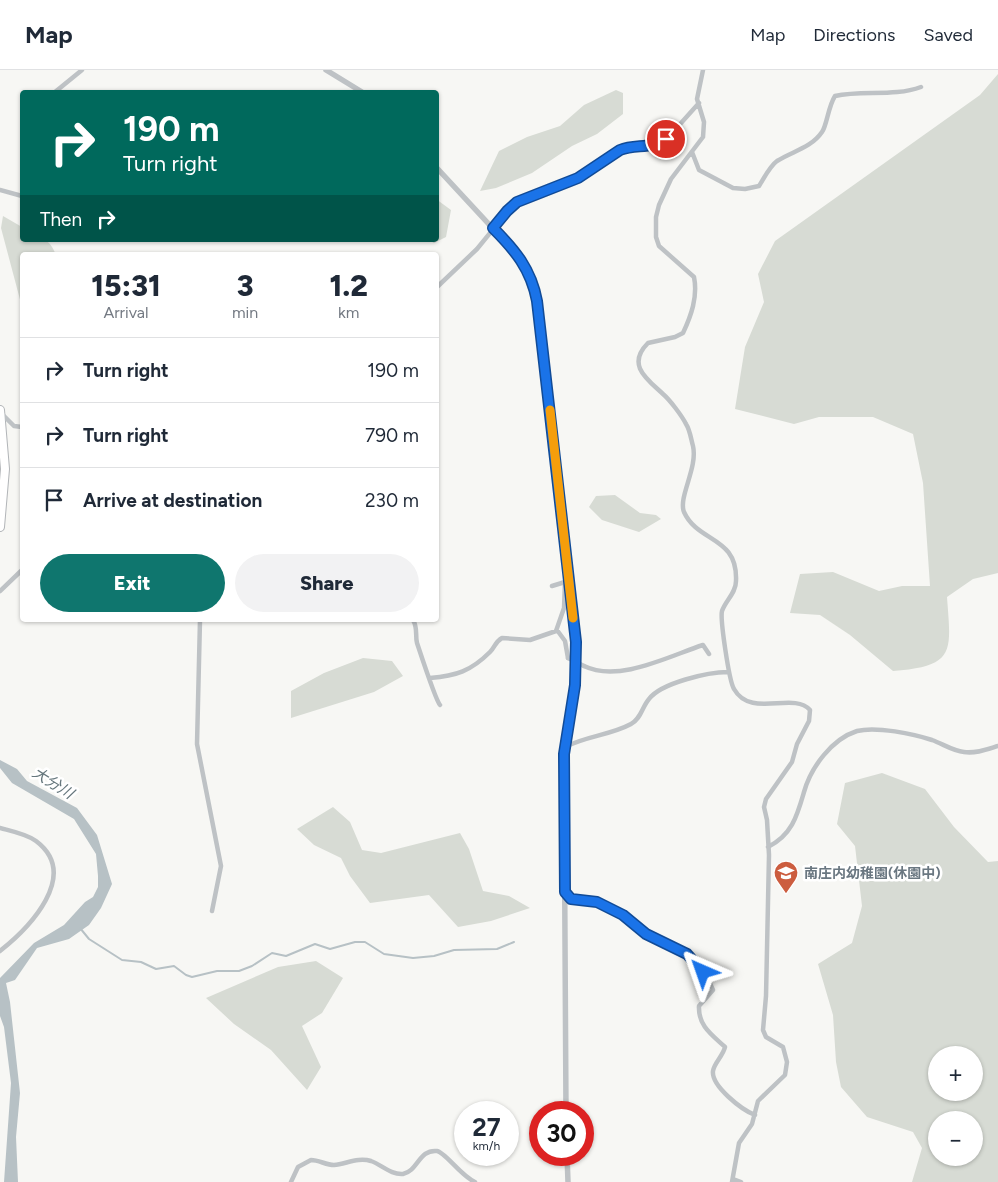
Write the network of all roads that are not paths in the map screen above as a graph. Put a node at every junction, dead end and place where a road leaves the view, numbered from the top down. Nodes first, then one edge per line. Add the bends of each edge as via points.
1 (82, 70) edge
2 (326, 70) edge
3 (703, 70) edge
4 (921, 87) dead end
5 (57, 90) edge
6 (359, 90) edge
7 (699, 103) junction
8 (692, 152) junction
9 (439, 170) edge
10 (0, 190) edge
11 (20, 195) edge
12 (493, 228) junction
13 (439, 285) edge
14 (0, 411) edge
15 (20, 428) edge
16 (0, 527) edge
17 (20, 572) edge
18 (567, 582) junction
19 (552, 586) dead end
20 (0, 591) edge
21 (200, 622) edge
22 (415, 622) edge
23 (557, 630) junction
24 (709, 654) dead end
25 (728, 672) junction
26 (430, 678) junction
27 (440, 705) dead end
28 (998, 746) edge
29 (565, 747) junction
30 (0, 828) edge
31 (768, 847) junction
32 (565, 892) junction
33 (212, 911) dead end
34 (0, 951) edge
35 (566, 1101) edge
36 (755, 1114) junction
37 (567, 1166) edge
38 (733, 1181) edge
39 (291, 1182) edge
40 (475, 1182) edge
41 (568, 1182) edge
42 (741, 1182) edge

1 - 5 street
2 - 6 street
3 - 7 street
4 - 8 street via 903,92 851,92 835,96 828,107 824,130 800,151 775,162 759,186 733,188 699,170
7 - 8 street via 704,131
7 - 12 street via 657,145 627,148 578,178 517,202
8 - 25 street via 662,195 656,232 662,250 693,275 694,306 681,335 648,342 638,357 644,377 667,398 689,431 694,459 683,500 684,512 697,528 725,547 734,562 736,584 722,613
9 - 12 street
10 - 11 street
12 - 13 street via 476,250
12 - 18 street via 523,262 536,295
14 - 15 street via 14,426
14 - 16 highway via 5,475
17 - 20 street
18 - 19 street
18 - 23 street via 565,605
18 - 29 street via 577,666
21 - 33 street via 196,744 221,866
22 - 26 street via 417,642
23 - 24 street, bridge via 566,641 568,658 598,671 640,669 703,645
23 - 26 street via 533,640 502,638 489,654 467,671
25 - 29 street via 672,684 654,694 630,725
25 - 31 street via 734,689 744,700 758,704 801,704 810,710 809,721 796,744 792,762 765,801
26 - 27 street via 435,699
28 - 31 street via 968,753 915,735 865,730 846,736 827,751 816,766 804,791 800,812 787,833
29 - 32 street
30 - 34 street via 38,843 49,858 55,875 36,916
31 - 36 street via 763,1030 785,1050 788,1067 781,1081 758,1101
32 - 35 street
32 - 36 street via 571,899 597,902 623,915 646,934 687,954 699,966 713,990 701,1001 700,1018 708,1032 725,1047 713,1076 729,1098
36 - 38 street via 739,1142
37 - 41 street
38 - 42 street
39 - 40 street via 298,1167 311,1160 334,1165 369,1160 404,1174 422,1156 435,1151 442,1153 462,1175

